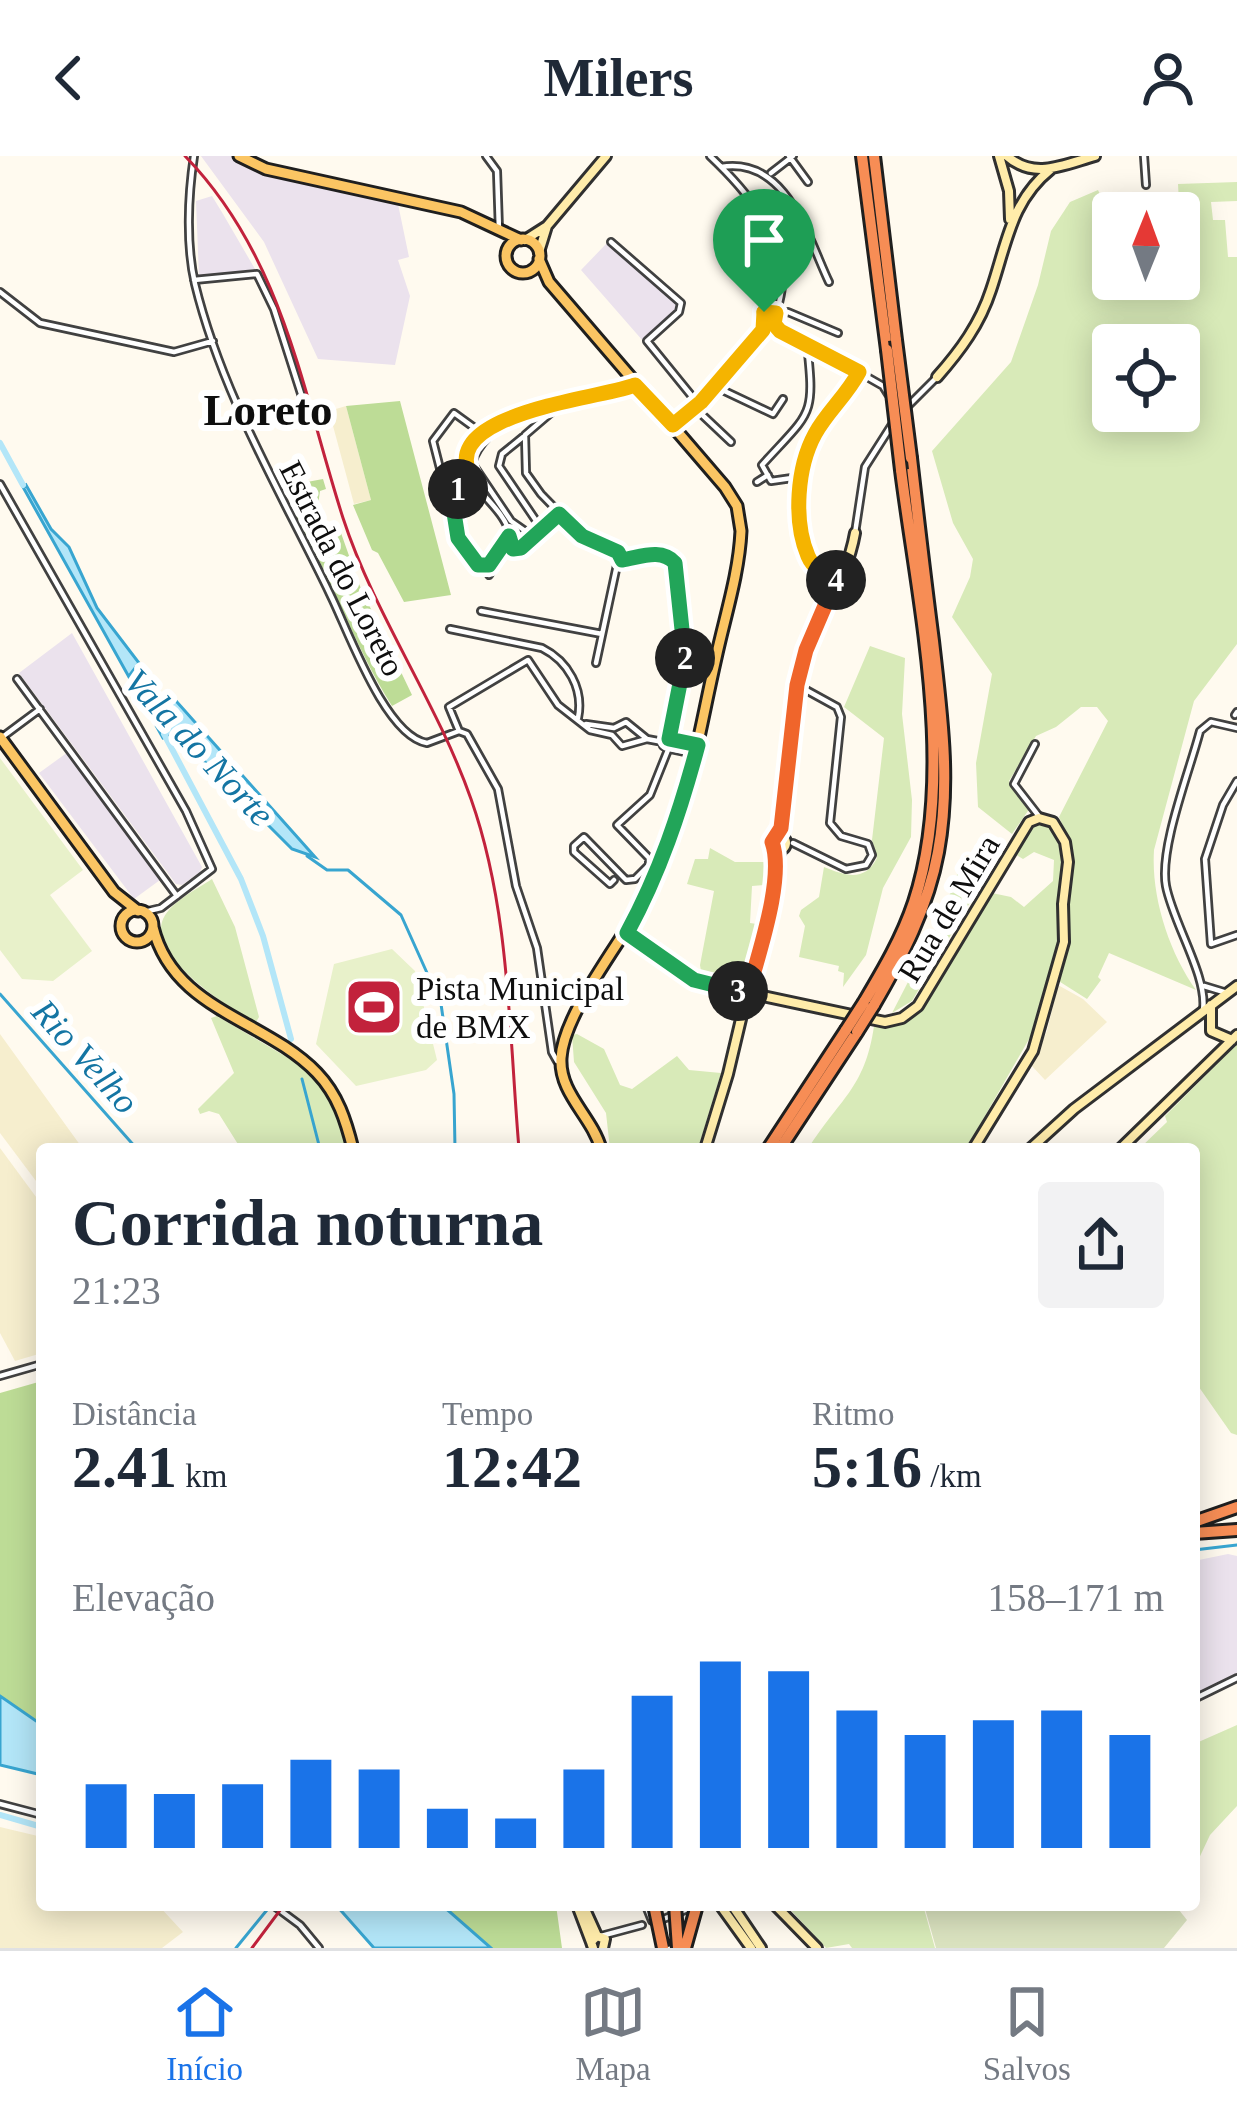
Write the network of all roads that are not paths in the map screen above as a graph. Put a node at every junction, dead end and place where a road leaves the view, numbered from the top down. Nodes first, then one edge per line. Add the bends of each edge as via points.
1 (194, 156) edge
2 (239, 156) edge
3 (486, 156) edge
4 (605, 156) edge
5 (710, 156) edge
6 (862, 156) edge
7 (874, 156) edge
8 (1003, 156) edge
9 (1094, 156) edge
10 (1144, 156) edge
11 (790, 157) edge
12 (746, 166) junction
13 (721, 167) junction
14 (1025, 169) junction
15 (1052, 169) junction
16 (771, 173) junction
17 (736, 182) junction
18 (808, 182) dead end
19 (1035, 184) junction
20 (1146, 184) dead end
21 (1008, 185) junction
22 (1024, 196) junction
23 (1010, 221) junction
24 (548, 226) junction
25 (496, 229) junction
26 (523, 240) junction
27 (611, 242) dead end
28 (506, 254) junction
29 (539, 255) junction
30 (520, 273) junction
31 (194, 280) junction
32 (549, 282) junction
33 (829, 283) dead end
34 (0, 292) edge
35 (781, 298) junction
36 (767, 310) junction
37 (777, 314) junction
38 (765, 324) junction
39 (774, 324) junction
40 (838, 332) dead end
41 (213, 341) junction
42 (807, 344) junction
43 (891, 345) junction
44 (859, 372) junction
45 (937, 377) joint
46 (618, 379) junction
47 (635, 385) junction
48 (716, 387) junction
49 (783, 399) dead end
50 (304, 403) dead end
51 (560, 404) junction
52 (697, 406) junction
53 (520, 415) junction
54 (900, 415) junction
55 (673, 425) junction
56 (483, 434) junction
57 (525, 435) junction
58 (731, 442) dead end
59 (768, 475) junction
60 (801, 477) junction
61 (474, 480) junction
62 (757, 482) dead end
63 (0, 484) edge
64 (451, 494) junction
65 (559, 514) junction
66 (541, 528) junction
67 (855, 533) joint
68 (531, 535) junction
69 (509, 536) junction
70 (513, 549) junction
71 (473, 560) junction
72 (622, 560) junction
73 (489, 574) dead end
74 (838, 582) junction
75 (482, 611) dead end
76 (450, 629) dead end
77 (602, 634) junction
78 (596, 663) dead end
79 (17, 680) dead end
80 (797, 685) junction
81 (40, 709) junction
82 (578, 718) junction
83 (1237, 728) edge
84 (459, 731) junction
85 (613, 731) junction
86 (0, 738) edge
87 (647, 739) junction
88 (668, 740) junction
89 (1035, 744) dead end
90 (669, 749) junction
91 (696, 750) junction
92 (1237, 781) edge
93 (1039, 818) junction
94 (781, 843) junction
95 (614, 880) dead end
96 (114, 892) junction
97 (178, 896) junction
98 (161, 908) junction
99 (141, 912) junction
100 (123, 920) junction
101 (153, 926) junction
102 (627, 933) junction
103 (1237, 935) edge
104 (136, 942) junction
105 (165, 959) junction
106 (1204, 986) junction
107 (1234, 987) edge
108 (748, 993) junction
109 (869, 1003) junction
110 (1207, 1007) junction
111 (851, 1031) junction
112 (1234, 1038) edge
113 (561, 1064) junction
114 (351, 1143) edge
115 (599, 1143) edge
116 (707, 1143) edge
117 (771, 1143) edge
118 (784, 1143) edge
119 (977, 1143) edge
120 (1037, 1143) edge
121 (1126, 1143) edge
122 (36, 1366) edge
123 (0, 1376) edge
124 (1237, 1507) edge
125 (1200, 1520) edge
126 (1237, 1530) edge
127 (1200, 1533) edge
128 (1237, 1678) edge
129 (1200, 1696) edge
130 (0, 1804) edge
131 (36, 1813) edge
132 (281, 1911) edge
133 (583, 1911) edge
134 (651, 1911) edge
135 (677, 1911) edge
136 (687, 1911) edge
137 (687, 1911) edge
138 (724, 1911) edge
139 (736, 1911) edge
140 (781, 1911) edge
141 (656, 1921) dead end
142 (642, 1925) dead end
143 (599, 1942) edge
144 (319, 1948) edge
145 (664, 1948) edge
146 (683, 1948) edge
147 (751, 1948) edge
148 (761, 1948) edge
149 (817, 1948) edge

1 - 31 street, Estrada do Loreto
2 - 25 main road via 460,212
3 - 25 street via 497,171
4 - 24 street
5 - 13 street
6 - 43 highway
7 - 43 highway
8 - 14 street
8 - 21 street
9 - 15 street
10 - 20 street
11 - 16 street
11 - 18 street
12 - 13 street
12 - 16 street
12 - 17 street
13 - 17 street
14 - 15 street
14 - 19 street
14 - 21 street via 1010,172
15 - 19 street
16 - 33 street
17 - 35 street via 763,218
19 - 22 street
21 - 22 street
21 - 23 street
22 - 23 street
23 - 45 street via 982,312
24 - 26 street
24 - 29 street
25 - 26 main road
25 - 28 main road
26 - 28 main road
26 - 29 main road
27 - 52 street via 681,303 647,341
28 - 30 main road
29 - 30 main road via 533,270
29 - 32 main road
30 - 32 main road
31 - 41 street, Estrada do Loreto
31 - 50 street via 260,277
32 - 46 main road
34 - 41 street via 40,323 174,352
35 - 36 street
35 - 37 street
36 - 37 street
36 - 38 street
37 - 39 street
37 - 40 street
38 - 39 street
38 - 48 street
39 - 42 street
41 - 84 street, Estrada do Loreto via 283,507 405,734 427,743
42 - 44 street
42 - 59 street via 811,404 762,465
43 - 109 highway, bridge via 933,800 914,902
43 - 109 highway, bridge via 941,713 944,801 924,904 901,959
44 - 54 street via 884,386
44 - 60 street via 814,435
45 - 54 street
46 - 47 main road
46 - 47 street
46 - 51 street
47 - 55 main road
48 - 49 street via 773,414
48 - 52 street
51 - 53 street
51 - 57 street
52 - 55 street
52 - 58 street
53 - 56 street
53 - 68 street via 501,424 472,463 515,527
54 - 67 street via 865,467
55 - 91 main road via 733,499 741,531
56 - 61 street via 465,463
56 - 64 street via 454,413 433,441
57 - 65 street via 526,473
57 - 66 street via 499,466
59 - 60 street
59 - 62 street
60 - 74 street via 808,558
61 - 64 street
61 - 69 street
61 - 71 street via 458,494
63 - 97 street via 212,869
64 - 71 street via 458,538
65 - 66 street
65 - 72 street
66 - 68 street
67 - 74 street
68 - 70 street
69 - 70 street
69 - 71 street via 489,565
70 - 73 street
72 - 77 street
72 - 88 street via 663,554 675,563 685,664
74 - 80 street
75 - 77 street
76 - 82 street via 555,654 579,688
77 - 78 street
79 - 81 street
80 - 94 street
80 - 94 street via 842,717 830,823 841,836 868,844 872,855 846,869
81 - 86 street
81 - 97 street
82 - 84 street via 558,705 528,660 449,707
82 - 85 street
83 - 106 street via 1211,722 1201,730 1165,857 1177,925
84 - 113 street via 497,785
85 - 87 street via 622,746
85 - 87 street via 630,723
86 - 96 main road
87 - 88 street
88 - 90 street
88 - 91 street
89 - 93 street via 1015,784
90 - 91 street
90 - 95 street via 650,795 617,825 649,866 630,881 584,837 574,846 602,880
91 - 102 main road via 671,840
92 - 103 street via 1204,874 1211,944
93 - 108 street, Rua de Mira via 1020,834 918,1006 902,1018 885,1022
93 - 119 street, Rua de Mira via 1053,822 1065,842 1064,943 1033,1051
94 - 108 street
96 - 99 main road
96 - 100 main road
97 - 98 street
98 - 99 street
98 - 101 street
99 - 100 main road
99 - 101 main road
100 - 104 main road via 123,934
101 - 104 main road
101 - 105 main road
102 - 108 street via 694,980
102 - 113 main road via 577,1012
104 - 105 main road
105 - 114 main road via 204,1001 305,1063 340,1107
106 - 107 street
106 - 110 street
107 - 110 street
108 - 116 street
109 - 111 highway, bridge
110 - 112 street via 1210,1031
110 - 120 street
111 - 117 highway
111 - 118 highway
112 - 121 street
113 - 115 main road
122 - 123 street
124 - 125 highway
126 - 127 highway
128 - 129 street
130 - 131 street
132 - 144 street
133 - 143 street
134 - 145 highway, bridge
135 - 141 street
136 - 146 highway, bridge
137 - 146 highway, bridge
138 - 147 street
139 - 148 street
140 - 149 street
142 - 143 street

